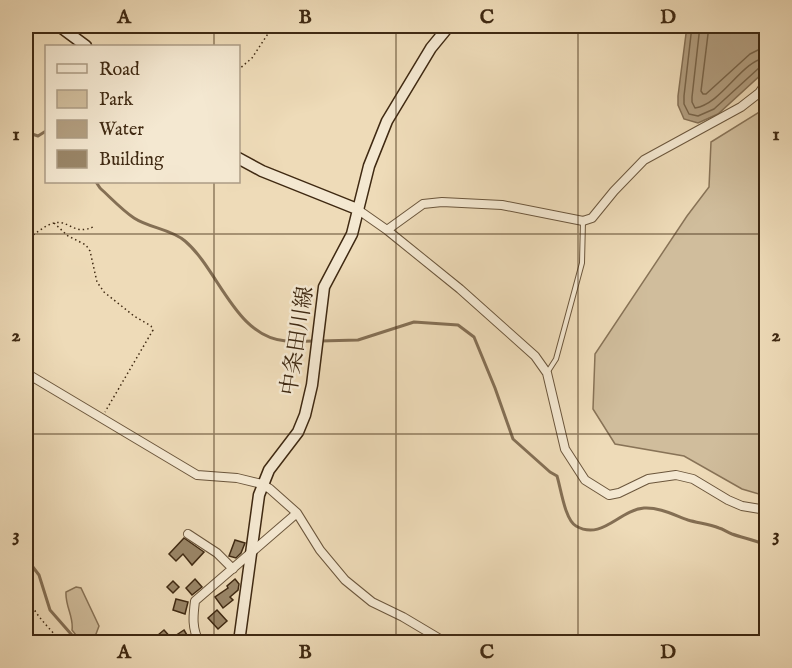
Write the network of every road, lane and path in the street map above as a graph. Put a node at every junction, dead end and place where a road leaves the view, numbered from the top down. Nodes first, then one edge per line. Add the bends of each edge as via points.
1 (59, 26) edge
2 (273, 26) edge
3 (449, 26) edge
4 (85, 45) edge
5 (240, 68) edge
6 (766, 83) edge
7 (240, 159) edge
8 (357, 209) junction
9 (583, 221) junction
10 (54, 223) junction
11 (95, 226) dead end
12 (387, 230) junction
13 (26, 240) edge
14 (26, 373) edge
15 (547, 373) junction
16 (101, 419) junction
17 (262, 484) junction
18 (766, 510) edge
19 (297, 513) junction
20 (188, 534) dead end
21 (250, 555) junction
22 (233, 569) junction
23 (26, 590) edge
24 (766, 641) edge
25 (61, 642) edge
26 (199, 642) edge
27 (239, 642) edge
28 (445, 642) edge
29 (746, 642) edge

1 - 4 main road
2 - 5 path via 252,58
3 - 8 main road, 中条田川線 via 431,48 387,121
6 - 9 street via 741,107 644,160 592,218
7 - 8 main road
8 - 12 street
8 - 17 main road, 中条田川線 via 352,234 324,287 305,415 298,432
9 - 12 street via 502,205 442,202 423,204
9 - 15 lane via 582,263 556,359
10 - 11 path via 86,231
10 - 13 path
10 - 16 path via 90,250 97,282 104,292 153,330
12 - 15 street via 535,356
14 - 16 street
15 - 18 street via 565,449 585,480 600,490 609,495 619,494 648,479 676,475 693,479 742,506
16 - 17 street via 197,475
17 - 19 street
17 - 21 main road, 中条田川線
19 - 21 street
19 - 28 street via 345,580 372,602
20 - 22 street
21 - 22 street
21 - 27 main road, 中条田川線
22 - 26 street via 195,601 193,630
23 - 25 path via 33,609
24 - 29 path

